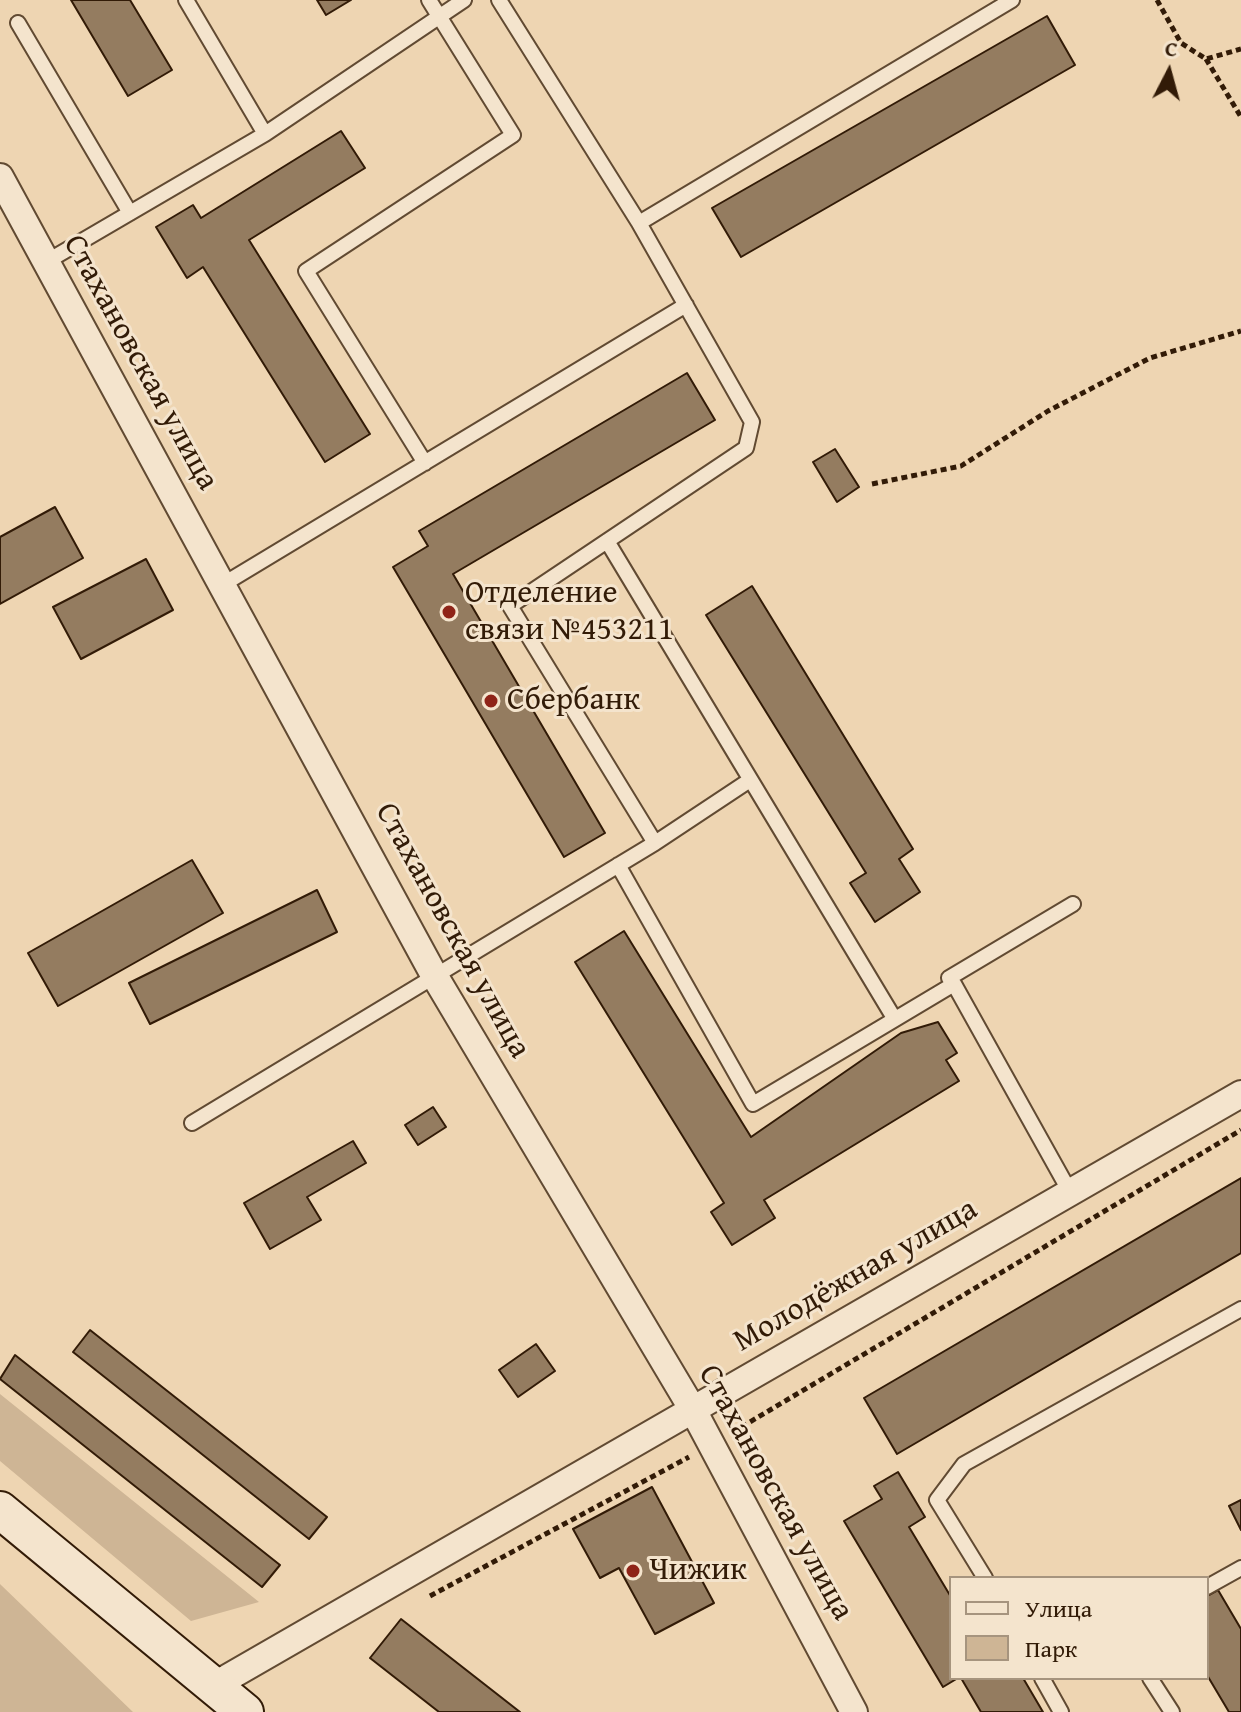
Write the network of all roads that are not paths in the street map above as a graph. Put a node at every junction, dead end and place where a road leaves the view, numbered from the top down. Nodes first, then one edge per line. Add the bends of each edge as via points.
1 (186, 0) edge
2 (429, 0) edge
3 (464, 0) edge
4 (499, 0) edge
5 (1012, 0) edge
6 (440, 17) junction
7 (18, 23) dead end
8 (265, 134) junction
9 (0, 177) edge
10 (6, 203) edge
11 (130, 213) junction
12 (639, 223) junction
13 (46, 262) junction
14 (686, 305) junction
15 (425, 463) junction
16 (607, 541) junction
17 (222, 585) junction
18 (750, 780) junction
19 (655, 843) junction
20 (618, 865) junction
21 (1073, 904) dead end
22 (434, 975) junction
23 (954, 984) junction
24 (894, 1018) junction
25 (1241, 1094) edge
26 (192, 1123) dead end
27 (1070, 1192) junction
28 (1241, 1309) edge
29 (693, 1410) junction
30 (0, 1510) edge
31 (1241, 1568) edge
32 (984, 1576) edge
33 (1209, 1586) edge
34 (1043, 1680) edge
35 (1151, 1680) edge
36 (215, 1685) junction
37 (245, 1712) edge
38 (854, 1712) edge
39 (1061, 1712) edge
40 (1172, 1712) edge

1 - 8 lane
2 - 6 lane
3 - 6 lane
4 - 12 lane
5 - 12 lane
6 - 8 lane
6 - 15 lane via 513,135 306,271
7 - 11 lane
8 - 11 lane
9 - 10 street, Стахановская улица
10 - 13 street, Стахановская улица
11 - 13 lane
12 - 14 lane
13 - 17 street, Стахановская улица
14 - 15 lane
14 - 16 lane via 752,422 746,448
15 - 17 lane
16 - 18 lane
16 - 19 lane via 510,606
17 - 22 street, Стахановская улица
18 - 19 lane
18 - 24 lane
19 - 20 lane
20 - 22 lane
20 - 24 lane via 753,1104
21 - 23 lane via 949,978
22 - 26 lane
22 - 29 street, Стахановская улица
23 - 24 lane
23 - 27 lane
25 - 27 street, Молодёжная улица
27 - 29 street, Молодёжная улица
28 - 32 lane via 964,1464 937,1500
29 - 36 street, Молодёжная улица
29 - 38 street, Стахановская улица
30 - 36 main road
31 - 33 lane
34 - 39 lane
35 - 40 lane
36 - 37 main road

